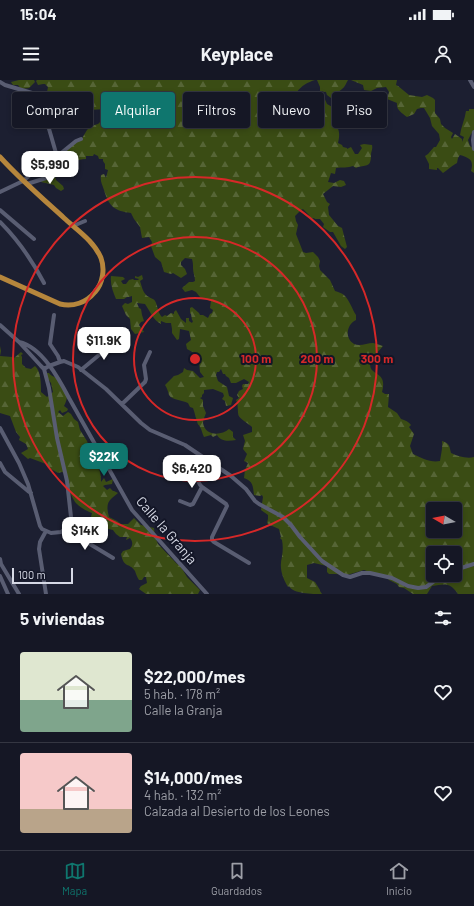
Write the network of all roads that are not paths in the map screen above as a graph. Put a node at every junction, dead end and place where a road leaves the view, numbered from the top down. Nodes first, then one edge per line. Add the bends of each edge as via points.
1 (470, 80) edge
2 (0, 82) edge
3 (474, 87) edge
4 (474, 132) edge
5 (79, 140) dead end
6 (474, 149) edge
7 (57, 154) junction
8 (0, 157) edge
9 (68, 170) dead end
10 (25, 183) junction
11 (0, 192) edge
12 (0, 210) edge
13 (85, 221) dead end
14 (0, 222) edge
15 (73, 226) junction
16 (34, 239) dead end
17 (0, 277) edge
18 (44, 283) dead end
19 (54, 315) dead end
20 (0, 325) edge
21 (117, 340) dead end
22 (19, 342) junction
23 (150, 352) dead end
24 (60, 362) junction
25 (49, 366) junction
26 (44, 370) junction
27 (81, 370) junction
28 (122, 404) junction
29 (0, 428) edge
30 (204, 458) junction
31 (0, 463) edge
32 (202, 488) junction
33 (31, 493) junction
34 (180, 501) dead end
35 (65, 529) junction
36 (46, 531) junction
37 (113, 558) dead end
38 (0, 560) edge
39 (249, 563) dead end
40 (474, 564) edge
41 (462, 568) edge
42 (0, 576) edge
43 (433, 582) edge
44 (8, 594) edge
45 (19, 594) edge
46 (46, 594) edge
47 (207, 594) edge

1 - 3 street
2 - 7 street via 32,93 37,99 45,115
4 - 6 street
5 - 7 street
7 - 10 street
8 - 10 main road
9 - 10 street
10 - 11 street
10 - 15 main road
12 - 16 street
13 - 15 street
14 - 18 street via 34,264
15 - 17 main road via 90,242 103,266 97,290 84,302 74,305 60,304
19 - 24 street via 50,344
20 - 22 street
21 - 27 street
22 - 25 street, Calle la Granja via 30,346
22 - 26 street
23 - 28 street via 144,365 145,382
24 - 25 street
24 - 27 street via 64,361
25 - 26 street
25 - 47 street, Calle la Granja via 60,380 132,510
26 - 35 street via 69,492 70,518
27 - 28 street
28 - 30 street via 150,430 185,445
29 - 33 street via 19,463
30 - 32 street via 197,478
30 - 43 street via 231,476 259,504 283,517 322,561 343,575 350,577 370,573 418,588 426,587
31 - 33 street via 5,472
32 - 34 street via 193,504
32 - 39 street via 227,505 212,540
33 - 36 street via 40,526
35 - 36 street via 55,533
35 - 37 street
36 - 46 street via 39,549
38 - 45 street
40 - 41 street
42 - 44 street

